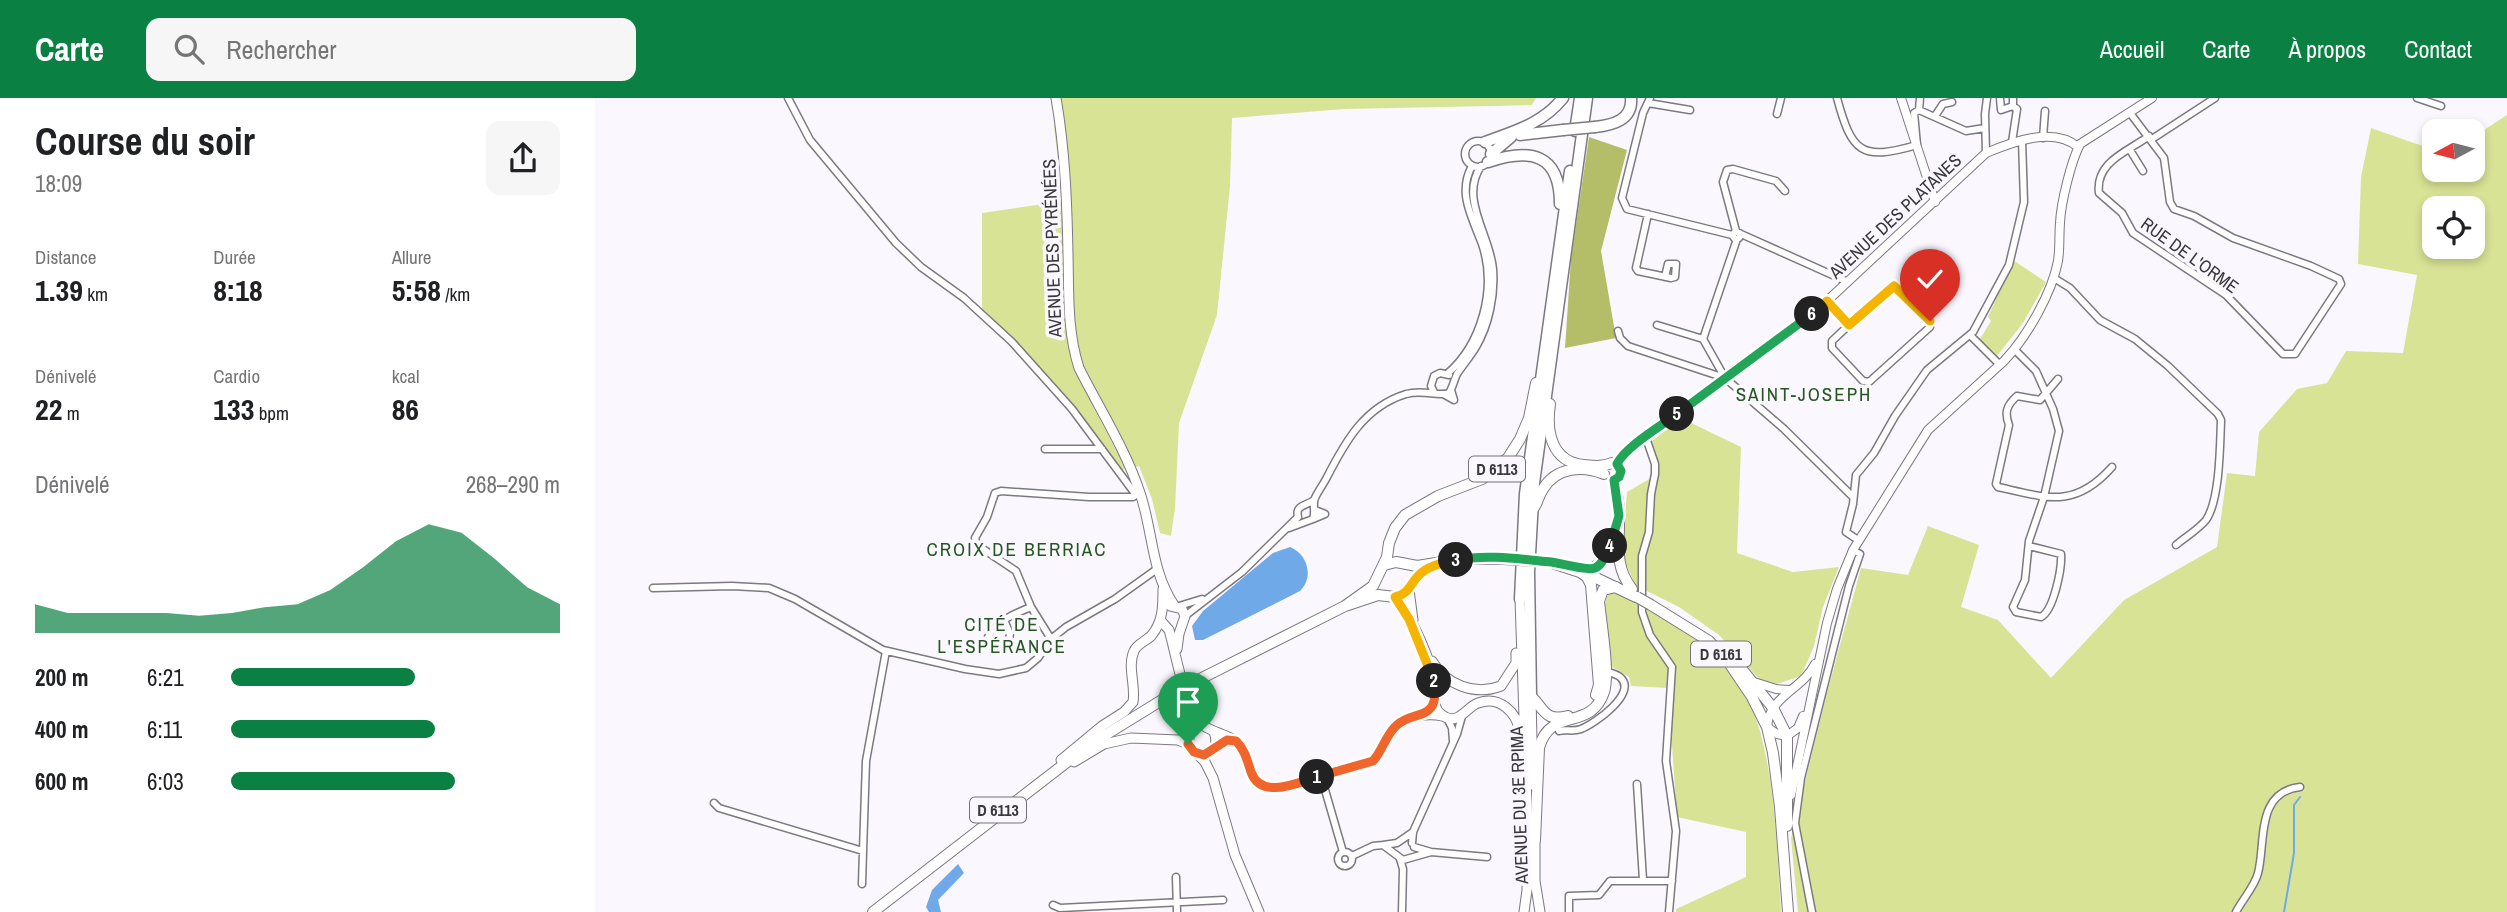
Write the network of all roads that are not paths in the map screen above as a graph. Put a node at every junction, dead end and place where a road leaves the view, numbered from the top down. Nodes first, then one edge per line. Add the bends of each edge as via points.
1 (789, 98) edge
2 (1056, 98) edge
3 (1563, 98) edge
4 (1580, 98) edge
5 (1587, 98) edge
6 (1593, 98) edge
7 (1631, 98) edge
8 (1781, 98) edge
9 (1837, 98) edge
10 (1901, 98) edge
11 (1920, 98) edge
12 (1987, 98) edge
13 (2000, 98) edge
14 (2152, 98) edge
15 (2215, 98) edge
16 (2417, 98) edge
17 (1649, 101) edge
18 (1952, 102) dead end
19 (2013, 102) edge
20 (2441, 106) dead end
21 (1690, 110) dead end
22 (1919, 110) junction
23 (2045, 111) dead end
24 (2130, 113) junction
25 (1777, 114) dead end
26 (1935, 116) junction
27 (1986, 128) junction
28 (1511, 137) junction
29 (1498, 138) junction
30 (2043, 138) junction
31 (2150, 138) junction
32 (2022, 140) junction
33 (1485, 142) junction
34 (2012, 142) junction
35 (1917, 145) junction
36 (2078, 147) junction
37 (2130, 150) junction
38 (1986, 153) junction
39 (1487, 161) junction
40 (1472, 166) junction
41 (2143, 171) dead end
42 (1577, 173) junction
43 (1785, 191) dead end
44 (1935, 201) junction
45 (1648, 214) junction
46 (1736, 235) junction
47 (1561, 239) junction
48 (1665, 276) dead end
49 (2054, 278) junction
50 (1848, 282) junction
51 (1562, 292) junction
52 (1827, 301) junction
53 (1549, 321) junction
54 (1849, 325) junction
55 (1657, 326) dead end
56 (1618, 331) dead end
57 (1970, 335) junction
58 (1703, 339) junction
59 (2015, 350) junction
60 (2000, 365) junction
61 (1447, 374) junction
62 (1725, 378) junction
63 (2058, 379) dead end
64 (1431, 383) junction
65 (1450, 389) junction
66 (1422, 391) junction
67 (1434, 392) junction
68 (2046, 393) junction
69 (1646, 438) junction
70 (1045, 449) dead end
71 (1102, 449) junction
72 (1617, 464) junction
73 (2112, 467) dead end
74 (1605, 470) junction
75 (1614, 480) junction
76 (1138, 495) junction
77 (1852, 496) junction
78 (2044, 497) junction
79 (1312, 507) junction
80 (1532, 510) junction
81 (1619, 516) junction
82 (1300, 519) junction
83 (1857, 540) junction
84 (2176, 545) dead end
85 (2029, 547) junction
86 (1853, 550) junction
87 (1446, 561) junction
88 (1549, 562) junction
89 (1384, 565) junction
90 (1406, 565) junction
91 (1157, 569) junction
92 (1589, 569) junction
93 (1577, 570) junction
94 (1377, 578) junction
95 (1411, 587) junction
96 (1616, 587) junction
97 (653, 588) dead end
98 (1163, 589) junction
99 (1636, 593) junction
100 (1210, 596) junction
101 (1390, 596) junction
102 (1520, 599) junction
103 (1096, 600) dead end
104 (1651, 602) junction
105 (1176, 606) junction
106 (1345, 606) junction
107 (1031, 607) junction
108 (1101, 607) junction
109 (1164, 610) junction
110 (1185, 616) junction
111 (1004, 620) dead end
112 (1161, 621) junction
113 (1181, 627) junction
114 (1169, 630) junction
115 (1051, 639) junction
116 (886, 651) junction
117 (1821, 652) junction
118 (1176, 654) junction
119 (1603, 675) junction
120 (1453, 681) junction
121 (1754, 682) junction
122 (1467, 688) junction
123 (1789, 690) junction
124 (1175, 692) junction
125 (1531, 696) junction
126 (1435, 697) junction
127 (1810, 701) junction
128 (1470, 707) junction
129 (1773, 708) junction
130 (1193, 713) junction
131 (1421, 716) junction
132 (1462, 716) junction
133 (1445, 717) junction
134 (1204, 726) junction
135 (1767, 727) junction
136 (1192, 730) junction
137 (1559, 731) dead end
138 (1213, 732) junction
139 (1787, 736) junction
140 (1231, 739) junction
141 (1453, 743) junction
142 (1188, 744) junction
143 (1213, 749) junction
144 (1199, 754) junction
145 (1061, 760) junction
146 (1321, 776) junction
147 (1213, 778) junction
148 (1637, 784) dead end
149 (2300, 787) dead end
150 (1527, 797) junction
151 (715, 803) dead end
152 (1007, 808) junction
153 (1787, 829) junction
154 (1413, 832) junction
155 (1535, 840) junction
156 (1400, 841) junction
157 (1383, 845) junction
158 (1413, 845) junction
159 (863, 851) junction
160 (1343, 852) junction
161 (1395, 852) junction
162 (1431, 852) junction
163 (1352, 856) junction
164 (1487, 857) dead end
165 (1406, 858) junction
166 (936, 862) junction
167 (1786, 876) junction
168 (1175, 877) dead end
169 (1643, 880) junction
170 (1672, 881) junction
171 (862, 884) dead end
172 (1223, 900) dead end
173 (1176, 902) junction
174 (1053, 905) dead end
175 (873, 912) edge
176 (1177, 912) edge
177 (1259, 912) edge
178 (1402, 912) edge
179 (1524, 912) edge
180 (1541, 912) edge
181 (1569, 912) edge
182 (1669, 912) edge
183 (1788, 912) edge
184 (1812, 912) edge
185 (2236, 912) edge

1 - 71 street via 810,141 896,243 1012,342
2 - 76 main road, AVENUE DES PYRÉNÉES via 1066,171 1073,351 1133,473
3 - 29 highway via 1530,126
4 - 47 highway, D 6113
5 - 42 highway, D 6113
6 - 42 highway
7 - 28 highway, bridge via 1632,105 1622,120 1612,125
8 - 25 street
9 - 35 street via 1851,138 1868,151 1881,154
10 - 35 street
11 - 22 street
12 - 27 street
13 - 19 street via 2001,110
14 - 24 street
15 - 31 street, RUE DE L'ORME
16 - 20 street
17 - 21 street
17 - 45 street via 1622,198 1627,209
18 - 26 street via 1943,104
19 - 34 street via 2017,109
22 - 26 street
22 - 35 street via 1914,113
23 - 30 street
24 - 31 street
24 - 36 street
26 - 27 street via 1966,131
27 - 38 street
28 - 29 highway
28 - 39 highway
29 - 33 highway
30 - 32 street, AVENUE DES PLATANES
30 - 36 street, AVENUE DES PLATANES via 2065,139
31 - 37 street, RUE DE L'ORME
31 - 37 street, RUE DE L'ORME via 2167,164 2174,209 2339,279 2341,284 2295,354 2283,354 2226,295 2133,233 2122,213 2099,193 2104,166
32 - 34 street, AVENUE DES PLATANES
32 - 57 street via 2024,202 2009,265
33 - 39 street
33 - 40 street via 1475,141 1465,149
34 - 38 street, AVENUE DES PLATANES
35 - 44 street
36 - 49 street via 2060,219
37 - 41 street
38 - 44 street, AVENUE DES PLATANES
39 - 40 street
39 - 47 highway via 1522,153 1547,164 1560,188
39 - 65 street via 1472,187 1493,268 1493,295 1481,336
40 - 61 street via 1465,187 1467,205 1483,246 1487,290 1477,332 1461,362
42 - 51 highway, D 6113
43 - 46 street via 1776,181 1727,170 1723,182
44 - 50 street, AVENUE DES PLATANES
45 - 46 street
45 - 48 street via 1636,268
46 - 50 street
46 - 58 street
47 - 53 highway, D 6113
49 - 59 street
49 - 84 street via 2100,320 2168,366 2221,420 2220,465 2210,513
50 - 52 street, AVENUE DES PLATANES
51 - 74 main road, D 6113 via 1548,418 1551,440 1558,452 1576,464
51 - 80 highway, D 6113
52 - 54 street
52 - 62 street, AVENUE DES PLATANES
53 - 89 main road, D 6113 via 1529,418 1508,458 1482,479 1405,514 1395,528
53 - 102 highway, D 6113 via 1525,494
54 - 54 street via 1832,341 1832,348 1869,382 1930,327 1930,321 1894,286
55 - 58 street
56 - 62 street via 1628,346
57 - 60 street
57 - 77 street via 1927,370 1856,475
58 - 62 street
59 - 60 street
59 - 68 street via 2036,371
60 - 83 street via 1928,430
61 - 64 street via 1437,374
61 - 65 street
62 - 69 street, AVENUE DES PLATANES
62 - 77 street
63 - 68 street
64 - 66 street
64 - 67 street
65 - 67 street
66 - 67 street
66 - 79 street via 1385,404 1356,428
68 - 78 street via 2059,431
68 - 78 street via 2040,400 2017,396 2010,402 1995,481 1998,487
69 - 72 street, AVENUE DES PLATANES via 1626,451
69 - 170 street via 1655,474 1642,556 1642,612 1650,635 1672,667 1666,761 1676,823
70 - 71 street
71 - 76 street
72 - 74 main road
72 - 75 main road via 1621,471
73 - 78 street via 2089,490 2067,497
74 - 75 main road via 1607,478
74 - 80 main road, D 6113 via 1577,468 1558,474 1543,488
75 - 81 main road
76 - 91 main road, AVENUE DES PYRÉNÉES
76 - 107 street via 995,493 975,538 977,545 1016,571
77 - 83 street via 1846,532
78 - 85 street
79 - 82 street via 1298,509
79 - 82 street via 1313,519
80 - 125 highway, D 6113
81 - 92 main road via 1601,563
81 - 99 main road via 1619,562
82 - 100 street
83 - 86 street
85 - 85 street via 2025,580 2013,607 2016,612 2041,617 2052,601 2061,554
86 - 117 street via 1837,589
86 - 184 street via 1860,554 1801,778 1795,823
87 - 88 main road, bridge via 1484,557
87 - 90 main road
87 - 95 main road via 1422,572
88 - 92 main road
88 - 93 main road
89 - 90 main road
89 - 94 main road
90 - 95 main road via 1412,573
91 - 98 main road, AVENUE DES PYRÉNÉES
91 - 108 street
92 - 99 main road, D 6161
93 - 96 main road, D 6161
93 - 119 main road via 1591,585
94 - 101 main road via 1380,590
94 - 106 main road, D 6113 via 1370,589
95 - 101 main road via 1402,596
95 - 120 main road via 1413,618 1432,663
96 - 99 main road, D 6161
96 - 119 main road, D 6113 via 1603,590 1599,601
97 - 116 street via 769,588
98 - 105 main road, AVENUE DES PYRÉNÉES
98 - 109 main road, AVENUE DES PYRÉNÉES
99 - 104 main road, D 6161, bridge
100 - 105 street
100 - 110 street
101 - 106 main road, D 6113 via 1378,595
101 - 126 main road via 1402,605 1420,642
102 - 122 main road via 1516,663 1509,676 1493,689
102 - 150 main road, D 6113
103 - 108 street
104 - 121 main road, D 6161 via 1707,633
104 - 135 main road, D 6161 via 1709,641 1752,697
105 - 109 main road
105 - 110 main road
106 - 124 main road, D 6113, bridge
107 - 111 street
107 - 115 street
108 - 115 street
109 - 112 main road
110 - 113 main road
112 - 114 main road
112 - 145 main road via 1134,651 1135,694 1130,708
113 - 114 main road
113 - 118 main road
114 - 118 main road
115 - 116 street via 1026,668 999,674
116 - 159 street via 866,761
117 - 123 street via 1804,681
117 - 127 street
118 - 130 main road
119 - 125 main road via 1592,702 1578,714 1549,716
119 - 137 street via 1621,678 1624,688 1618,701 1603,717 1578,730
119 - 155 main road, D 6113 via 1604,694 1596,707 1551,726 1542,735
120 - 122 main road
120 - 126 main road
121 - 123 street
121 - 129 main road, D 6161
122 - 128 main road
123 - 129 street
124 - 145 main road, D 6113 via 1143,705
124 - 152 main road, D 6113 via 1089,745
125 - 155 main road, AVENUE DU 3E RPIMA / D 6113
126 - 131 main road
126 - 133 main road via 1437,710
127 - 139 street via 1798,728
127 - 153 street via 1792,780
128 - 132 main road
128 - 150 main road via 1485,701 1508,707 1515,715
129 - 135 street
129 - 139 main road, D 6161
130 - 134 main road
130 - 136 main road
131 - 133 main road
131 - 146 main road via 1395,726 1373,761
132 - 133 main road
132 - 141 street
133 - 141 street via 1453,729
134 - 136 main road
134 - 138 main road
135 - 139 street
135 - 167 main road, D 6161
136 - 142 main road
138 - 140 main road
138 - 143 main road
139 - 153 main road, D 6161
140 - 143 main road
140 - 146 main road via 1246,754 1252,776 1260,784 1277,788
141 - 154 street
142 - 144 main road
142 - 152 main road via 1131,738 1104,744
143 - 144 main road
143 - 147 main road
144 - 147 main road
145 - 166 main road, D 6113
146 - 160 street
147 - 177 main road via 1235,855
148 - 169 street
149 - 185 street via 2283,792 2268,810 2258,876
150 - 179 main road, AVENUE DU 3E RPIMA / D 6113
151 - 159 street via 719,808
152 - 166 main road, D 6113
153 - 167 main road, D 6161
154 - 156 street
154 - 158 street
155 - 180 main road, AVENUE DU 3E RPIMA / D 6113
156 - 157 street
156 - 158 street
156 - 161 street
157 - 161 street
157 - 163 street
158 - 162 street
158 - 165 street
159 - 171 street
160 - 163 street
160 - 163 street via 1338,858 1343,866 1350,865
161 - 165 street
162 - 164 street
162 - 165 street
165 - 178 street
166 - 175 main road, D 6113
167 - 183 main road, D 6161
168 - 173 street
169 - 170 street
169 - 181 street via 1615,880 1599,895 1569,896
170 - 182 street
172 - 173 street
173 - 174 street
173 - 176 street

